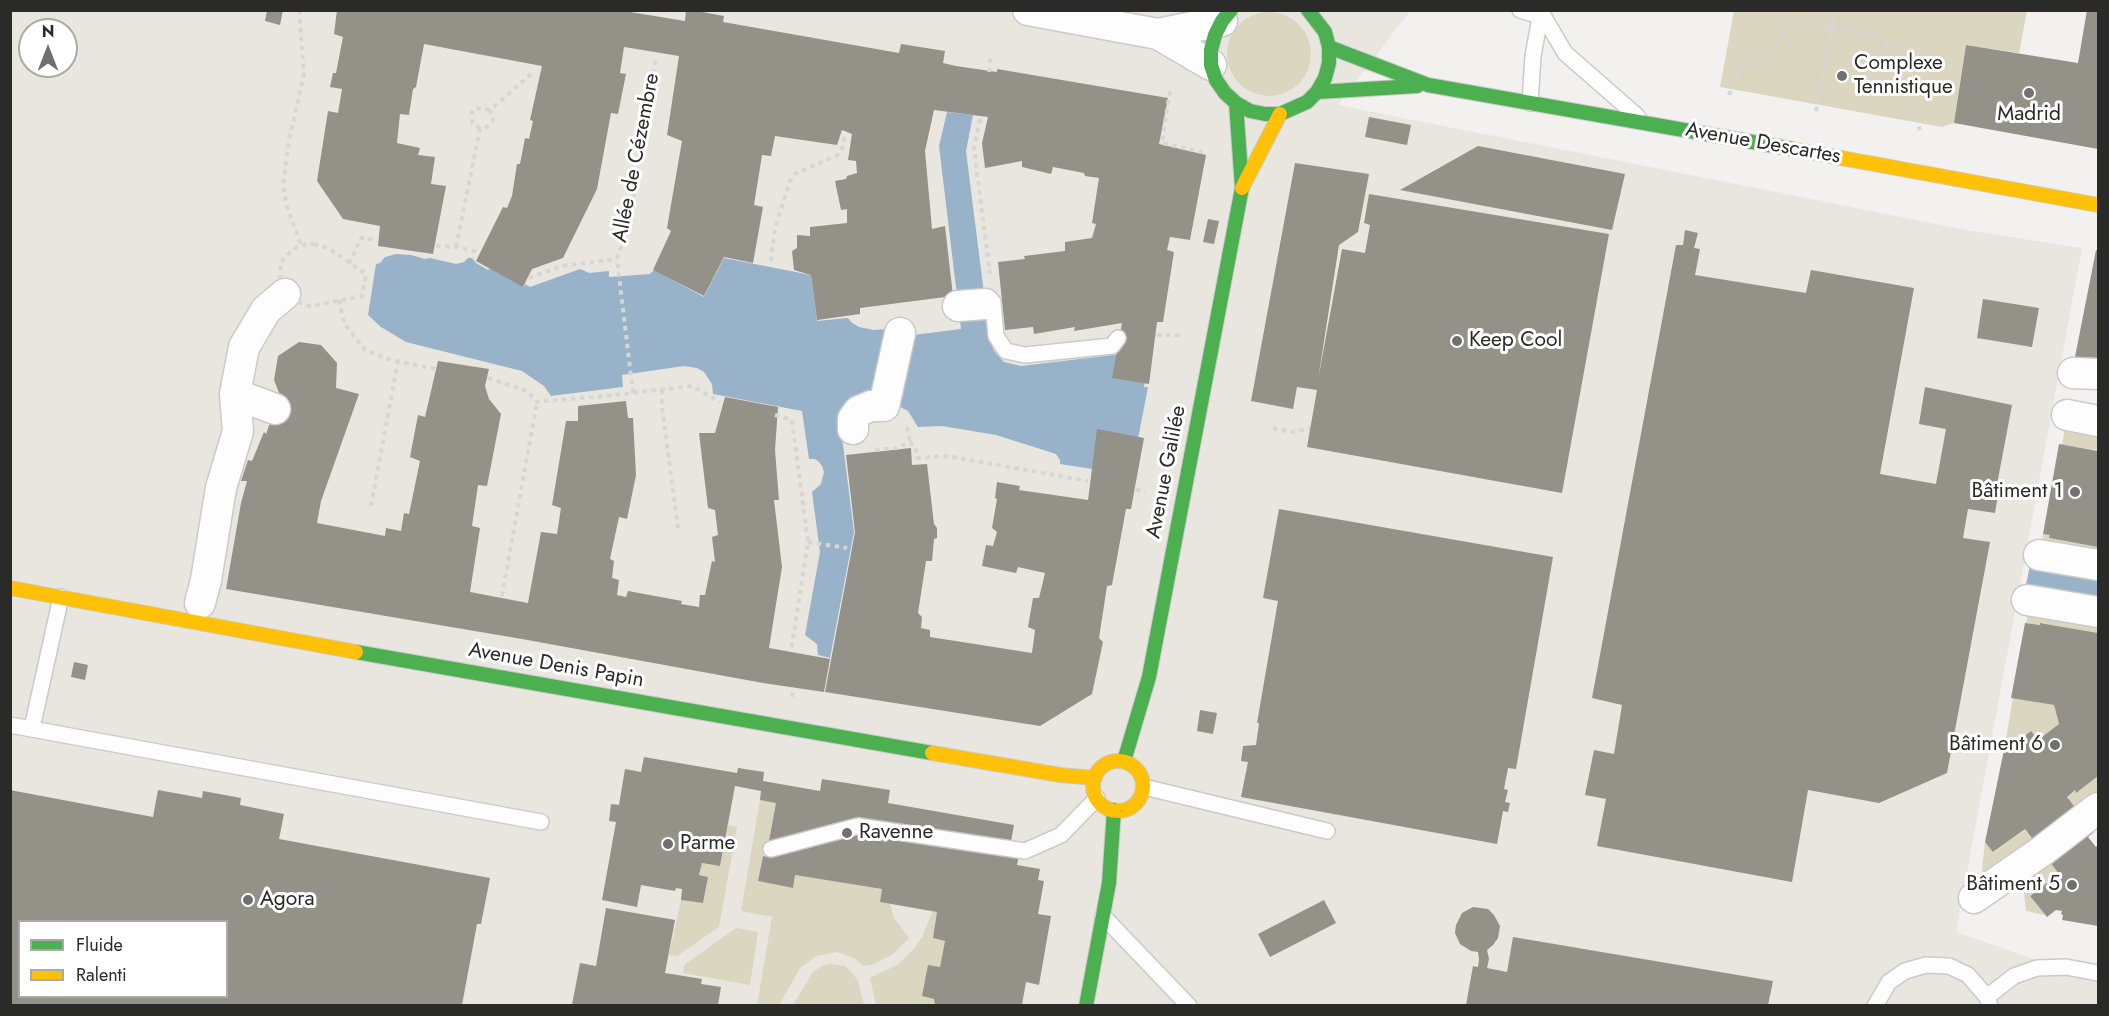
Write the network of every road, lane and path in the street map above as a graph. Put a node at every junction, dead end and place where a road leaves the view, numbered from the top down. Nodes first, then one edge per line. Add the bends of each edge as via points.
1 (299, 10) edge
2 (1028, 10) edge
3 (1308, 10) edge
4 (1520, 10) edge
5 (1835, 10) edge
6 (1542, 11) edge
7 (1227, 16) edge
8 (1832, 28) junction
9 (1158, 34) junction
10 (1329, 47) junction
11 (991, 55) dead end
12 (656, 56) dead end
13 (1211, 65) junction
14 (989, 72) dead end
15 (531, 74) dead end
16 (1428, 85) junction
17 (1170, 91) dead end
18 (1317, 92) junction
19 (1729, 95) dead end
20 (1236, 104) junction
21 (1530, 104) junction
22 (490, 110) junction
23 (1816, 111) dead end
24 (1280, 114) junction
25 (980, 118) dead end
26 (1646, 124) junction
27 (480, 129) junction
28 (1920, 130) dead end
29 (844, 133) dead end
30 (1206, 145) dead end
31 (1242, 188) junction
32 (2098, 205) edge
33 (376, 240) dead end
34 (301, 245) junction
35 (436, 246) dead end
36 (456, 247) junction
37 (477, 252) dead end
38 (617, 259) junction
39 (771, 261) dead end
40 (349, 264) junction
41 (529, 278) dead end
42 (285, 294) junction
43 (339, 300) junction
44 (979, 304) joint
45 (900, 333) dead end
46 (1157, 335) dead end
47 (1181, 335) dead end
48 (1118, 338) dead end
49 (398, 361) junction
50 (435, 369) dead end
51 (488, 378) dead end
52 (662, 390) junction
53 (633, 393) junction
54 (236, 394) junction
55 (537, 402) junction
56 (720, 402) dead end
57 (275, 409) dead end
58 (775, 415) dead end
59 (2067, 415) dead end
60 (2098, 421) edge
61 (1273, 428) dead end
62 (853, 429) joint
63 (1310, 429) dead end
64 (1088, 481) dead end
65 (1136, 490) dead end
66 (1146, 491) dead end
67 (371, 506) dead end
68 (678, 528) dead end
69 (808, 542) junction
70 (847, 548) dead end
71 (2039, 555) dead end
72 (2098, 565) edge
73 (10, 588) edge
74 (502, 596) dead end
75 (61, 597) junction
76 (2027, 600) dead end
77 (200, 603) dead end
78 (2098, 612) edge
79 (791, 651) dead end
80 (10, 725) edge
81 (32, 728) junction
82 (1124, 761) junction
83 (1095, 777) junction
84 (1144, 787) junction
85 (1097, 798) junction
86 (2098, 808) edge
87 (1114, 810) junction
88 (541, 822) dead end
89 (1327, 831) dead end
90 (771, 849) dead end
91 (1974, 898) dead end
92 (1103, 916) junction
93 (2098, 974) edge
94 (1989, 1001) edge
95 (1086, 1005) edge
96 (1189, 1005) edge
97 (1875, 1005) edge

1 - 34 path via 304,73 283,187
2 - 9 street
3 - 10 main road via 1324,32
4 - 6 lane via 1533,14
5 - 8 path
6 - 21 lane via 1533,56
6 - 26 lane via 1565,53
7 - 9 street
7 - 13 main road via 1215,35
8 - 19 path via 1785,22 1780,39 1738,72
8 - 23 path
8 - 28 path via 1870,32 1898,51 1898,80 1910,92
9 - 13 street
10 - 16 main road, Avenue Descartes
10 - 18 main road via 1325,78
11 - 14 path
12 - 38 path, Allée de Cézembre via 630,215
13 - 20 main road via 1216,80
15 - 22 path
16 - 18 main road, Avenue Descartes
16 - 21 main road, Avenue Descartes
17 - 30 path via 1162,143 1206,153
18 - 24 main road via 1307,102
20 - 24 main road via 1250,111
20 - 31 main road, Avenue Galilée
21 - 26 main road, Avenue Descartes
22 - 27 path via 493,121
22 - 27 path via 472,110 472,122
24 - 31 main road, Avenue Galilée
25 - 44 path via 974,149
26 - 32 main road, Avenue Descartes
27 - 36 path
29 - 39 path via 838,155 795,174 790,181 775,228
31 - 82 main road, Avenue Galilée via 1149,677
33 - 40 path via 361,238
34 - 40 path via 320,245
34 - 42 path via 281,262 281,289
35 - 36 path
36 - 37 path
38 - 41 path via 561,266
38 - 53 path
40 - 43 path via 366,274 362,296
42 - 43 path via 310,306
42 - 54 street via 266,310 244,347
43 - 49 path via 344,323 365,350
44 - 48 lane via 1006,351 1025,355 1112,346
45 - 62 street via 884,406 860,411 853,419
46 - 47 path
49 - 50 path
49 - 67 path
51 - 55 path via 527,391
52 - 53 path
52 - 56 path via 692,386
52 - 68 path
53 - 55 path
54 - 57 street
54 - 77 street via 238,431 220,488
55 - 74 path
58 - 69 path via 792,420
59 - 60 street
61 - 63 path via 1292,432
62 - 64 path via 855,442 866,449 897,448 910,442 917,458 947,456
65 - 66 path
69 - 70 path
69 - 79 path
71 - 72 street
73 - 75 main road, Avenue Denis Papin
75 - 81 lane
75 - 83 main road, Avenue Denis Papin via 1060,775
76 - 78 street
80 - 81 lane
81 - 88 lane
82 - 83 main road via 1109,762
82 - 84 main road via 1136,768
83 - 85 main road
84 - 87 main road via 1130,808
84 - 89 lane
85 - 87 main road
85 - 90 lane via 1061,835 1025,851 858,826
86 - 91 street
87 - 92 main road
92 - 95 main road
92 - 96 lane
93 - 94 lane via 2066,967 2037,968 2014,976
94 - 97 lane via 1968,975 1949,966 1926,965 1905,971 1889,982

